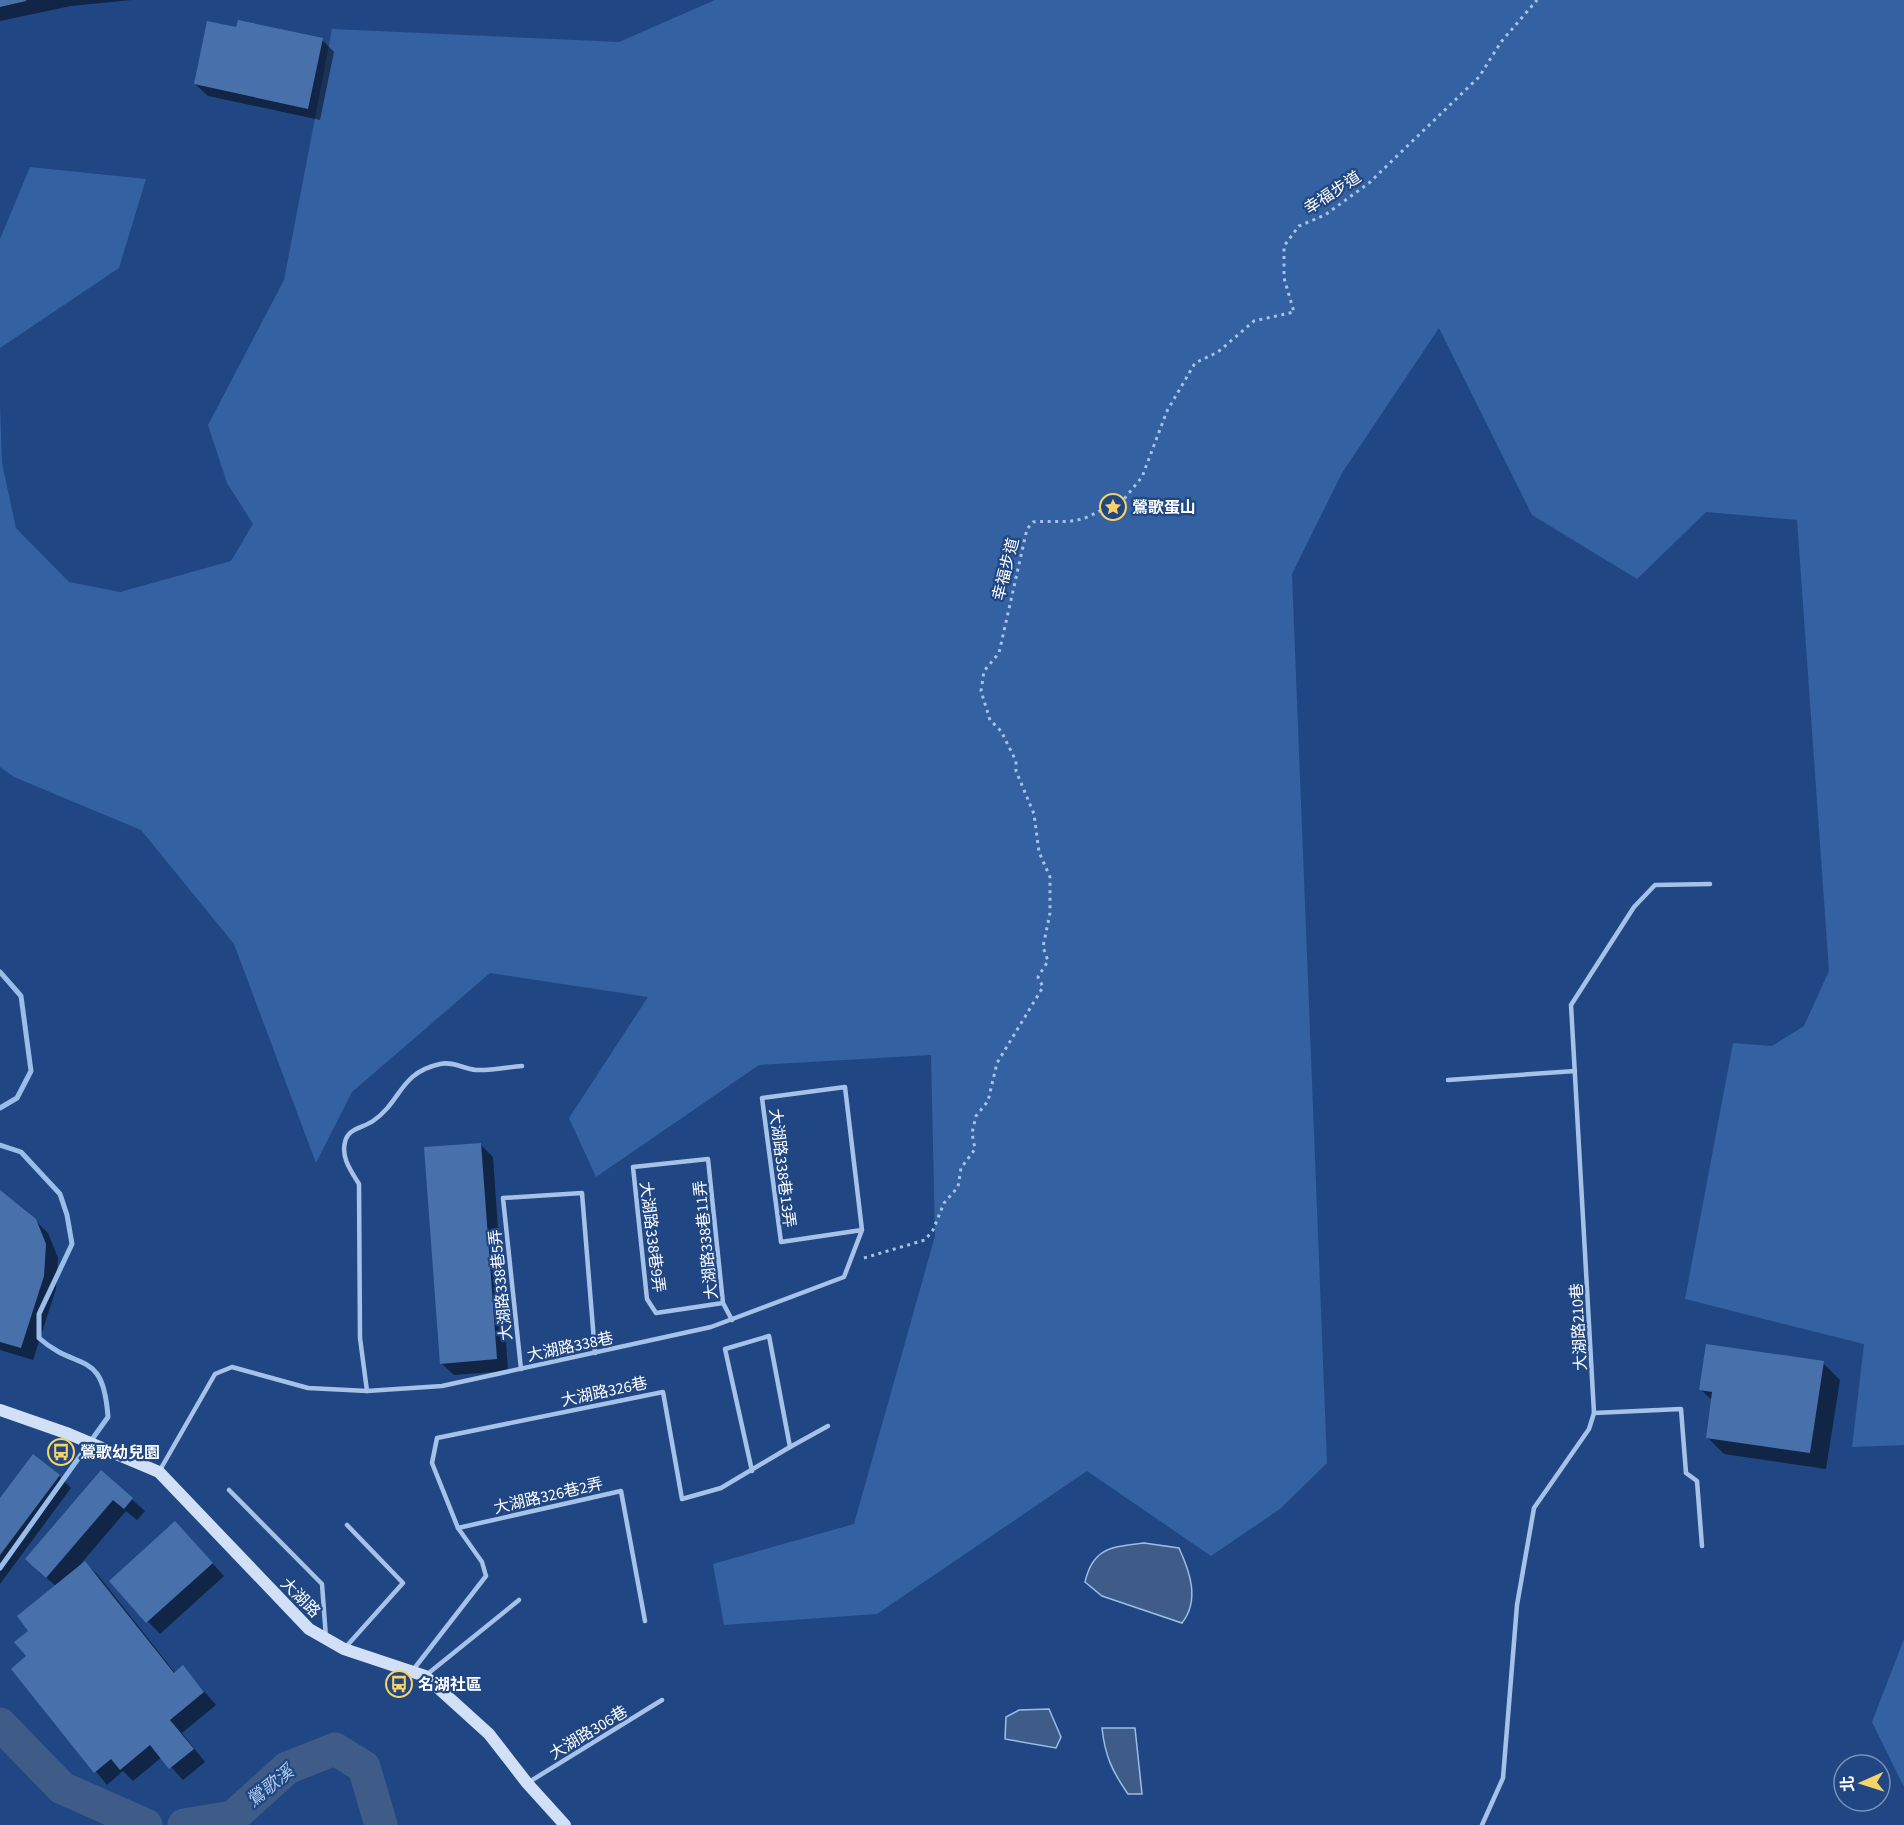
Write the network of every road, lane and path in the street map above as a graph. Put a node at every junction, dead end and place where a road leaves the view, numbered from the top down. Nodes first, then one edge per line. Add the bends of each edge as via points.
1 (1536, 0) edge
2 (1710, 884) dead end
3 (522, 1066) dead end
4 (1575, 1071) junction
5 (1448, 1080) dead end
6 (845, 1087) joint
7 (633, 1167) joint
8 (861, 1230) junction
9 (852, 1261) junction
10 (723, 1303) junction
11 (732, 1320) junction
12 (595, 1353) junction
13 (521, 1369) junction
14 (367, 1391) junction
15 (0, 1410) edge
16 (1594, 1413) junction
17 (828, 1426) dead end
18 (790, 1447) junction
19 (752, 1471) junction
20 (159, 1472) junction
21 (229, 1490) dead end
22 (347, 1525) dead end
23 (458, 1528) junction
24 (1702, 1546) dead end
25 (519, 1600) dead end
26 (645, 1621) dead end
27 (326, 1640) junction
28 (344, 1649) junction
29 (411, 1672) junction
30 (425, 1676) junction
31 (662, 1700) dead end
32 (527, 1783) junction
33 (565, 1825) edge
34 (1482, 1825) edge

1 - 9 path, 幸福步道 via 1501,42 1479,77 1369,183 1325,214 1299,226 1284,246 1284,278 1294,312 1254,321 1218,352 1196,363 1167,411 1142,477 1120,504 1084,519 1033,522 1027,530 999,653 984,671 981,691 990,720 1001,731 1016,761 1016,771 1034,814 1039,852 1050,877 1050,913 1043,947 1048,961 1038,977 1043,987 997,1063 988,1101 976,1116 972,1133 975,1149 961,1168 958,1187 944,1203 933,1230 925,1240
2 - 4 lane, 大湖路210巷 via 1655,885 1634,907 1571,1005
3 - 14 lane via 476,1070 442,1064 423,1071 408,1078 384,1113 350,1132 345,1142 348,1168 359,1184 360,1338
4 - 5 lane
4 - 16 lane, 大湖路210巷
6 - 8 lane, 大湖路338巷
6 - 8 lane, 大湖路338巷13弄 via 762,1098 781,1242
7 - 10 lane, 大湖路338巷9弄 via 647,1299 656,1313
7 - 10 lane, 大湖路338巷11弄 via 708,1159
8 - 9 lane, 大湖路338巷
9 - 11 lane, 大湖路338巷 via 844,1277
10 - 11 lane, 大湖路338巷11弄
11 - 12 lane, 大湖路338巷
12 - 13 lane, 大湖路338巷
12 - 13 lane, 大湖路338巷5弄 via 582,1193 503,1198
13 - 14 lane, 大湖路338巷 via 442,1386
14 - 20 lane, 大湖路338巷 via 308,1388 232,1367 215,1374
15 - 20 street, 大湖路
16 - 24 lane via 1681,1409 1686,1473 1697,1481
16 - 34 lane, 大湖路210巷 via 1589,1429 1534,1508 1517,1605 1503,1778
17 - 18 lane, 大湖路326巷
18 - 19 lane, 大湖路326巷
18 - 19 lane via 769,1336 725,1349
19 - 23 lane, 大湖路326巷 via 721,1488 682,1499 663,1392 436,1438 432,1463
20 - 27 street, 大湖路 via 309,1629
21 - 27 lane via 322,1584
22 - 28 lane via 403,1583
23 - 26 lane, 大湖路326巷2弄 via 621,1491
23 - 29 lane, 大湖路326巷 via 482,1562 486,1576
25 - 30 lane
27 - 28 street, 大湖路
28 - 29 street, 大湖路
29 - 30 street, 大湖路
30 - 32 street, 大湖路 via 489,1734
31 - 32 lane, 大湖路306巷
32 - 33 street, 大湖路

